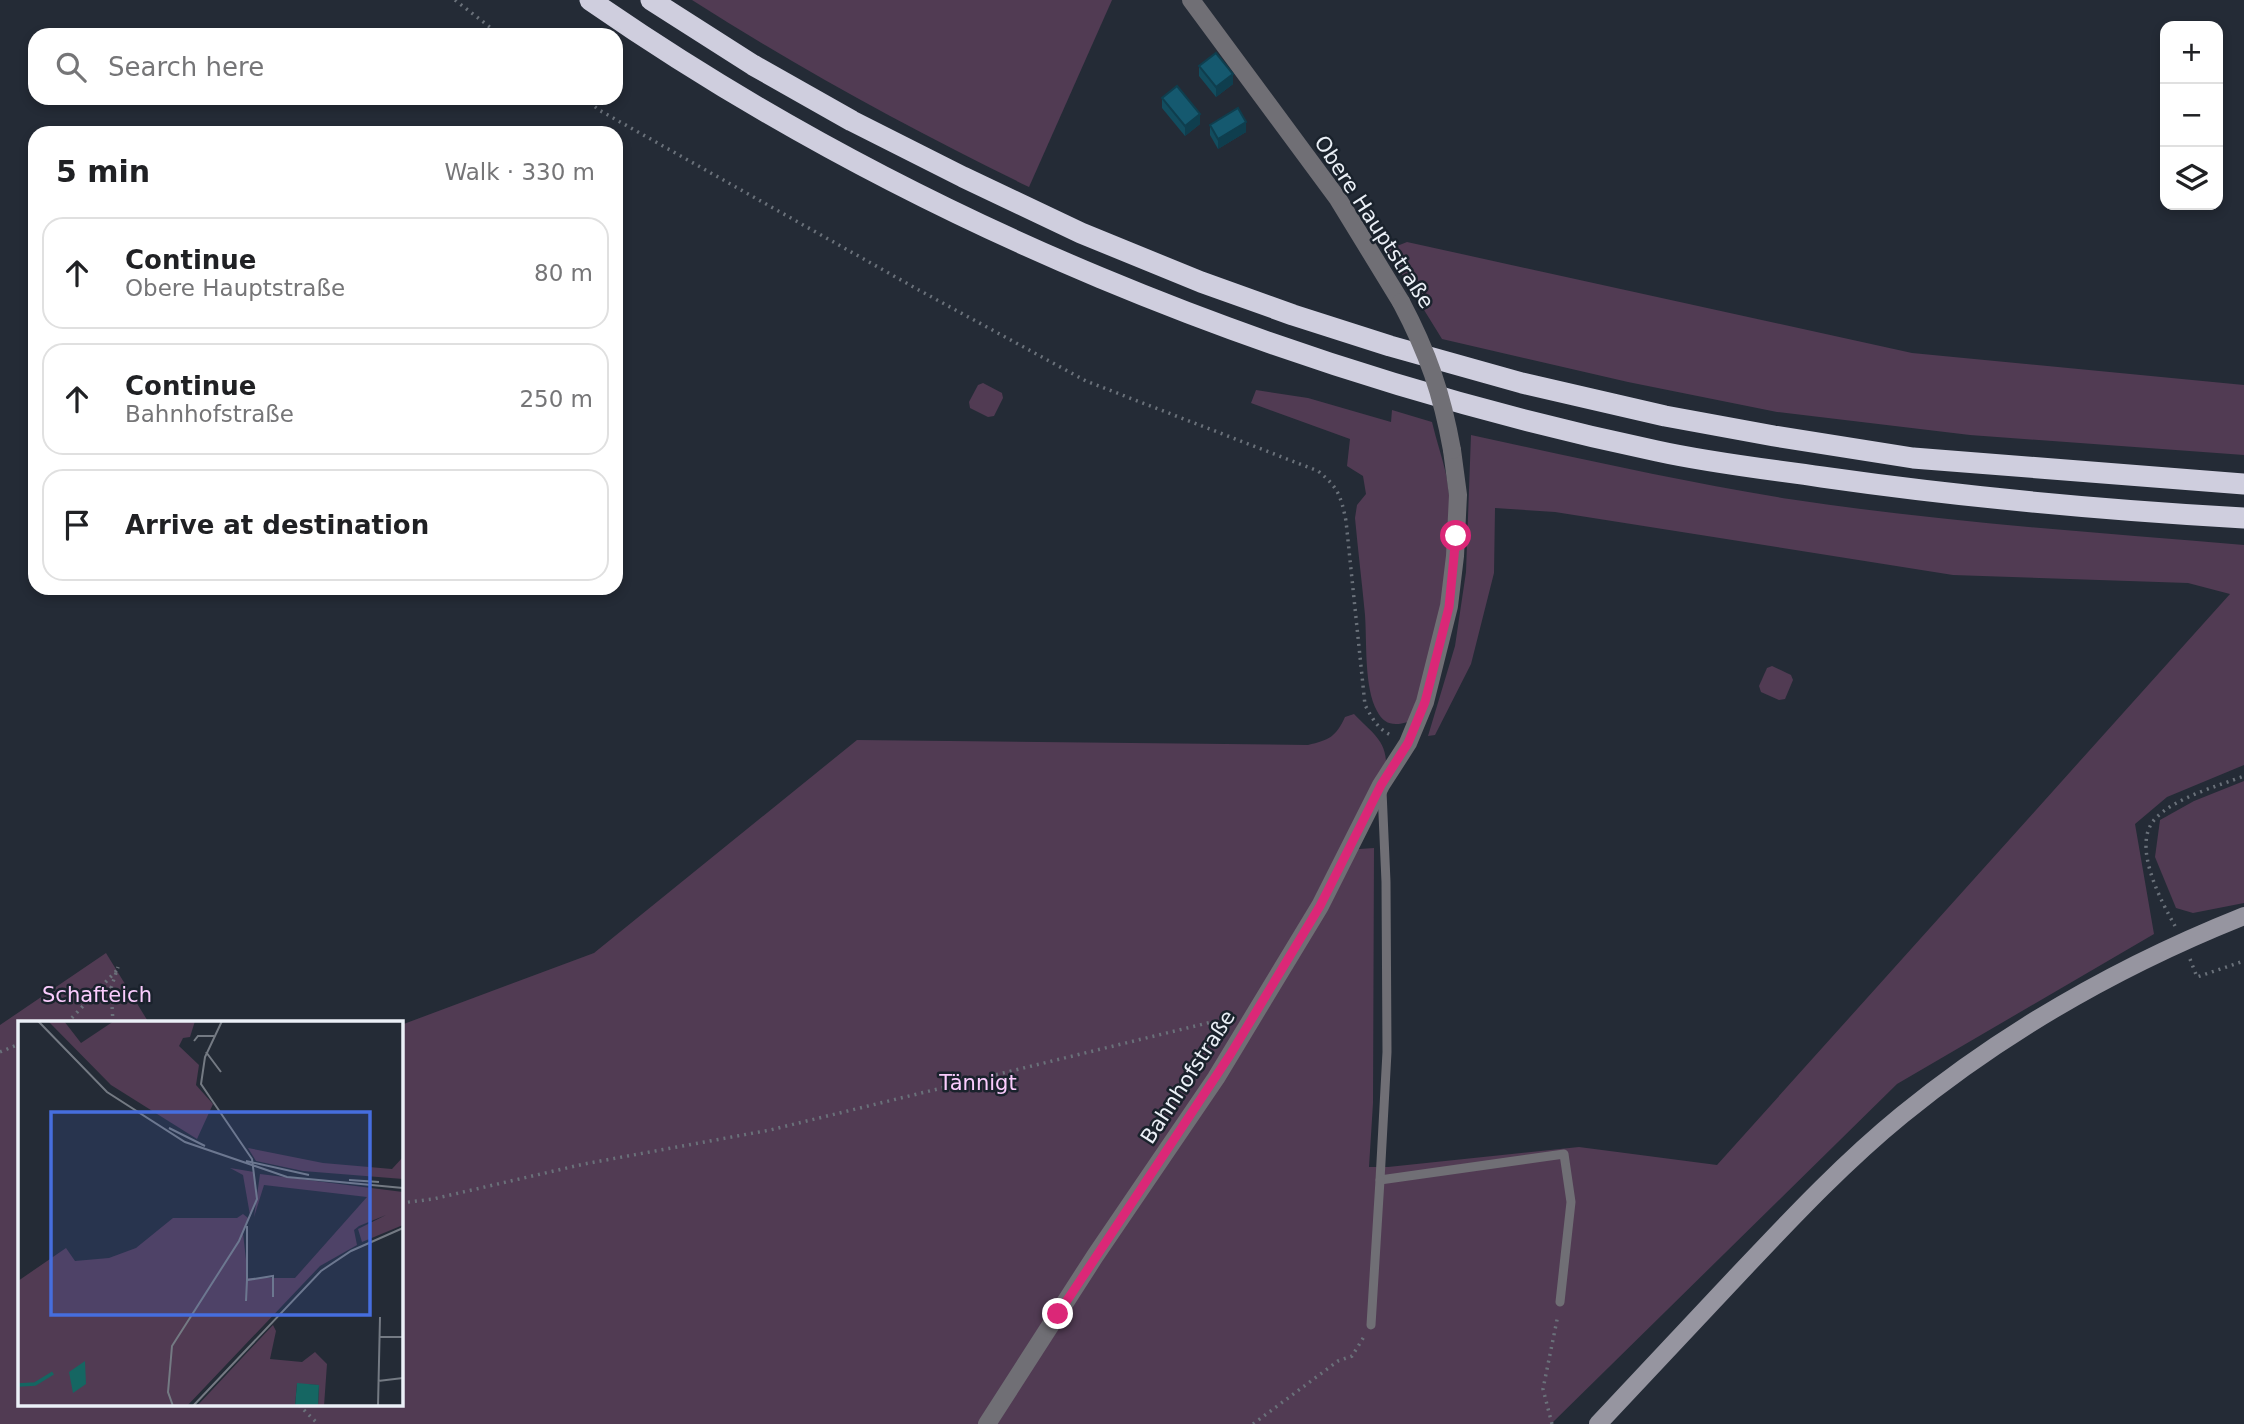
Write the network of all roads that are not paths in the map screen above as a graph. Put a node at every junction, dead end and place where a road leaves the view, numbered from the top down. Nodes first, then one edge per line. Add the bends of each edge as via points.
1 (590, 0) edge
2 (651, 0) edge
3 (1191, 0) edge
4 (2244, 484) edge
5 (2244, 518) edge
6 (1408, 743) joint
7 (1381, 785) junction
8 (2244, 916) edge
9 (1380, 1180) junction
10 (1560, 1302) road end
11 (1371, 1325) road end
12 (986, 1424) edge
13 (1598, 1424) edge

1 - 5 highway via 735,93 943,208 1189,313 1381,380 1634,446 1752,467 1906,489
2 - 4 highway via 852,121 1034,211 1201,282 1390,346 1522,383 1774,436 1913,458
3 - 6 street, Obere Hauptstraße, bridge via 1338,199 1401,302 1438,386 1458,495 1455,556 1449,607 1425,702
6 - 7 street, Bahnhofstraße
7 - 9 lane via 1387,1052
7 - 12 street, Bahnhofstraße via 1320,906 1216,1078
8 - 13 main road via 2109,978 2022,1028 1901,1115 1822,1187
9 - 10 lane via 1564,1154 1571,1202
9 - 11 lane

